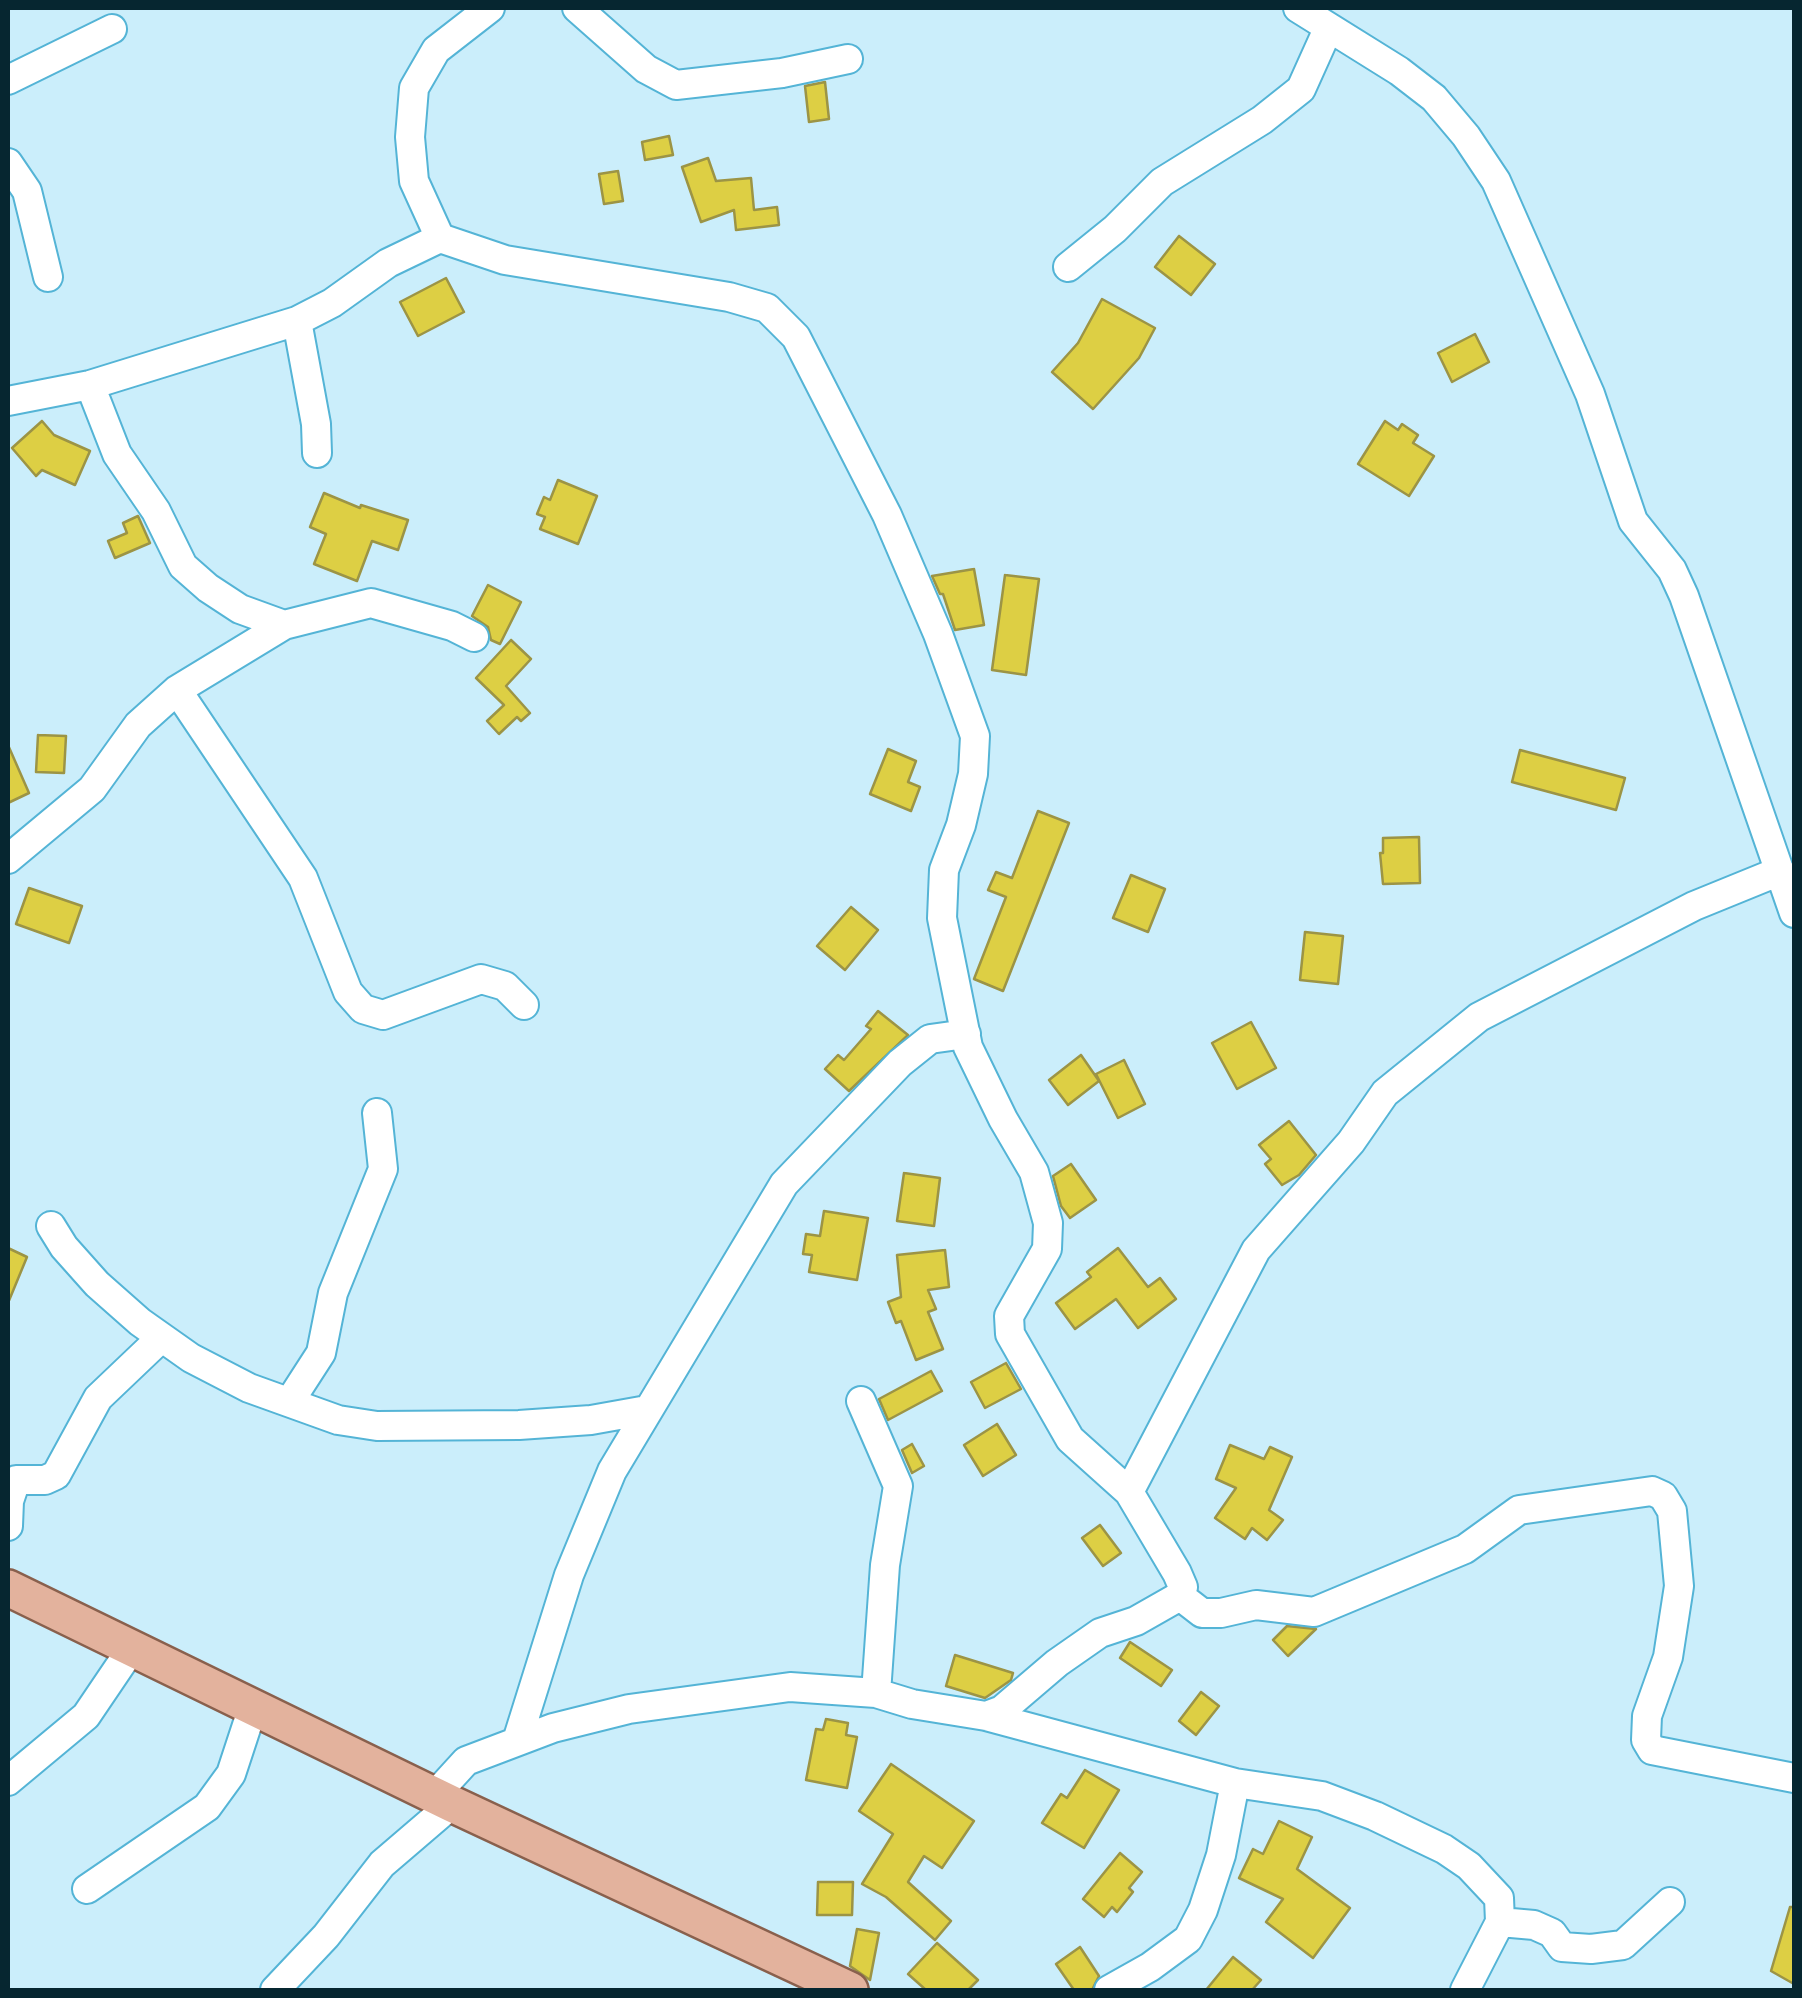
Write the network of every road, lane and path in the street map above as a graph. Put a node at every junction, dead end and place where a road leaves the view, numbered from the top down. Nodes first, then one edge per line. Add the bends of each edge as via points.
1 (490, 8) edge
2 (578, 8) edge
3 (1298, 8) edge
4 (112, 28) dead end
5 (1328, 29) junction
6 (848, 59) dead end
7 (8, 80) edge
8 (8, 163) edge
9 (440, 238) junction
10 (1068, 266) dead end
11 (48, 276) dead end
12 (296, 321) junction
13 (90, 386) junction
14 (8, 401) edge
15 (317, 453) dead end
16 (284, 624) junction
17 (474, 637) dead end
18 (177, 690) junction
19 (8, 859) edge
20 (1780, 871) junction
21 (1794, 913) edge
22 (524, 1005) dead end
23 (966, 1034) junction
24 (376, 1113) dead end
25 (51, 1226) dead end
26 (162, 1338) junction
27 (290, 1401) junction
28 (861, 1401) dead end
29 (647, 1410) junction
30 (1129, 1492) junction
31 (8, 1526) edge
32 (8, 1588) edge
33 (1180, 1596) junction
34 (132, 1648) junction
35 (876, 1693) junction
36 (253, 1708) junction
37 (986, 1716) junction
38 (517, 1740) junction
39 (1794, 1778) edge
40 (8, 1781) edge
41 (1235, 1783) junction
42 (443, 1800) junction
43 (87, 1889) dead end
44 (1670, 1902) dead end
45 (1500, 1922) junction
46 (275, 1990) edge
47 (850, 1990) edge
48 (1109, 1990) edge
49 (1466, 1990) edge

1 - 9 street via 436,50 414,88 414,181
2 - 6 street via 646,69 676,86
3 - 5 street
4 - 7 street
5 - 10 street via 1301,90 1162,182
5 - 20 street via 1434,98 1496,181 1590,394 1633,521 1684,596
8 - 11 street via 27,190
9 - 12 street
9 - 23 street via 504,260 729,297 767,308 796,336 887,514 975,736 973,774 944,870 942,918
12 - 13 street
12 - 15 street
13 - 14 street
13 - 16 street via 117,454 183,566 240,610
16 - 17 street via 371,603
16 - 18 street
18 - 19 street via 138,726 92,788
18 - 22 street via 303,878 348,992 363,1009 383,1015 481,979 505,986
20 - 21 street
20 - 30 street via 1694,906 1479,1018 1385,1094 1256,1250
23 - 29 street via 930,1039 900,1063 784,1184
23 - 30 street via 1034,1172 1048,1223 1047,1249 1009,1316 1010,1334 1070,1439
24 - 27 street via 384,1170 333,1293 321,1353
25 - 26 street via 98,1284
26 - 27 street via 249,1388
26 - 31 street via 98,1398 56,1475 16,1480
27 - 29 street via 338,1420 377,1426 519,1425
28 - 35 street via 898,1486
29 - 38 street via 612,1471 568,1575
30 - 33 street via 1178,1573
32 - 34 main road
33 - 37 street via 1100,1634
33 - 39 street via 1202,1612 1256,1605 1314,1612 1465,1549 1519,1510 1652,1490 1672,1511 1679,1586 1646,1740 1652,1750
34 - 36 main road
34 - 40 street via 86,1716
35 - 37 street
35 - 38 street via 790,1687 709,1696 629,1709
36 - 42 main road
36 - 43 street via 232,1774 207,1806
37 - 41 street
38 - 42 street via 466,1761
41 - 45 street via 1322,1796 1444,1849 1499,1898
41 - 48 street via 1221,1855 1188,1939
42 - 46 street
42 - 47 main road
44 - 45 street via 1623,1945 1591,1949 1562,1946 1534,1925
45 - 49 street

